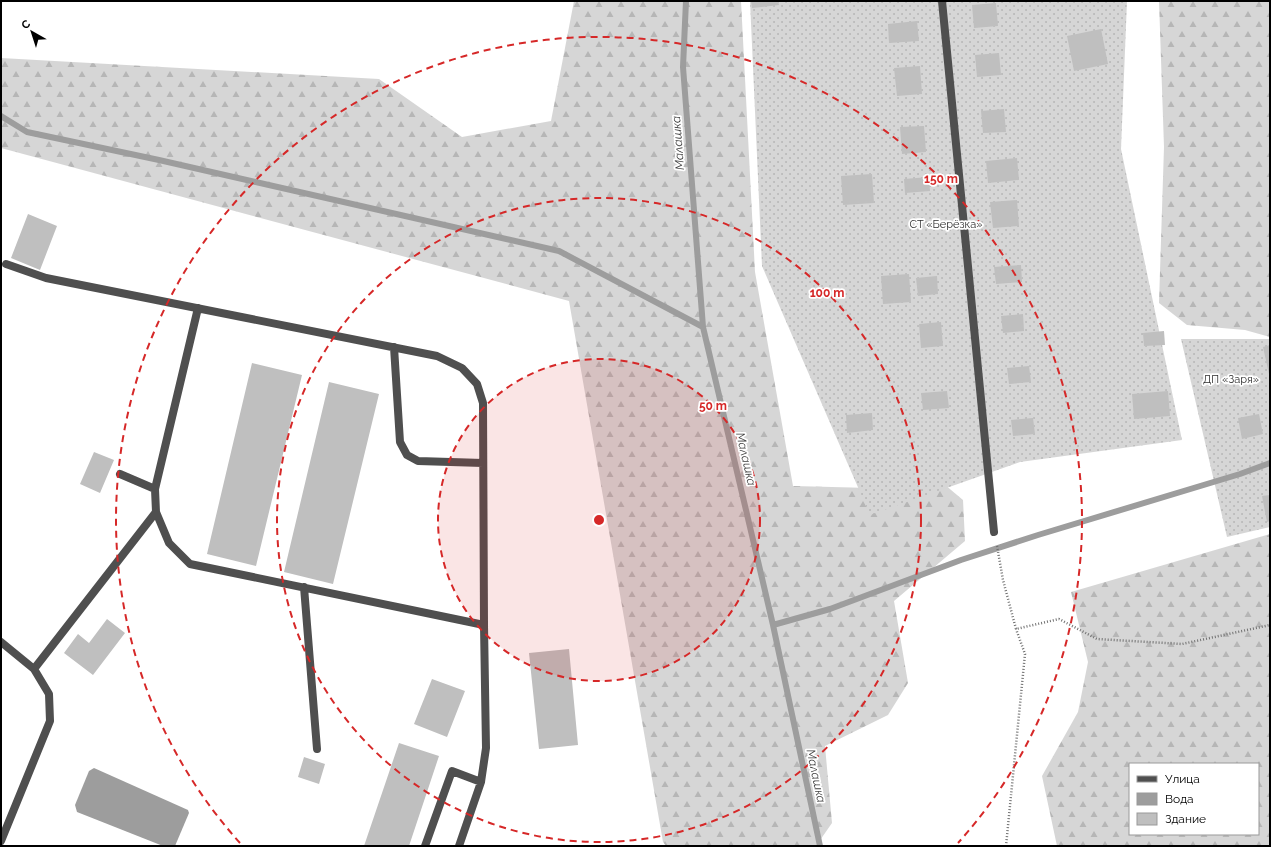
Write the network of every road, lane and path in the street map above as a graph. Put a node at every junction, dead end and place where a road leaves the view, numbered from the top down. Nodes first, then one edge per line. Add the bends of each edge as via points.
1 (942, 1) edge
2 (6, 264) dead end
3 (198, 308) junction
4 (394, 347) junction
5 (483, 463) junction
6 (120, 474) dead end
7 (155, 489) junction
8 (156, 512) junction
9 (994, 532) joint
10 (304, 587) junction
11 (484, 625) junction
12 (1270, 625) edge
13 (1016, 629) junction
14 (1, 642) edge
15 (34, 669) junction
16 (317, 749) dead end
17 (481, 782) junction
18 (1, 841) edge
19 (425, 846) edge
20 (459, 846) edge
21 (1006, 846) edge

1 - 9 street
2 - 3 street via 46,278
3 - 4 street
3 - 7 street
4 - 5 street via 437,356 462,368 477,384 483,403
4 - 5 street via 400,442 407,456 418,461
5 - 11 street
6 - 7 street
7 - 8 street
8 - 10 street via 168,543 190,564
8 - 15 street
9 - 13 path
10 - 11 street
10 - 16 street
11 - 17 street via 486,748
12 - 13 path via 1182,644 1097,639 1059,620
13 - 21 path via 1025,654
14 - 15 street
15 - 18 street via 49,694 50,721
17 - 19 street via 452,771
17 - 20 street

